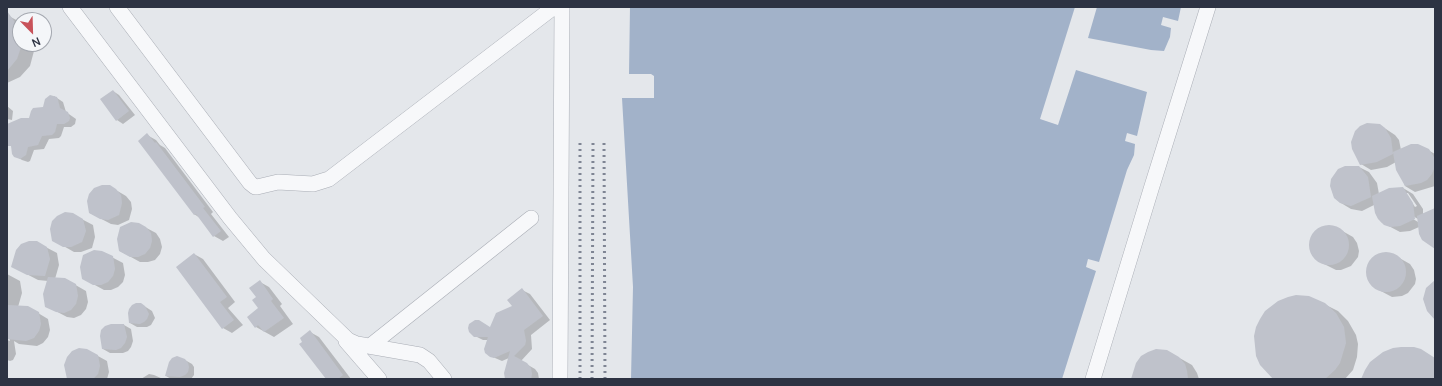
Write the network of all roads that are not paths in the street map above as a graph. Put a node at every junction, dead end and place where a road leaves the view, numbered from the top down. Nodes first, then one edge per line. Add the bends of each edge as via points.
1 (70, 7) edge
2 (116, 7) edge
3 (554, 7) edge
4 (562, 7) edge
5 (1208, 7) edge
6 (531, 218) dead end
7 (340, 334) junction
8 (370, 346) junction
9 (379, 379) edge
10 (444, 379) edge
11 (560, 379) edge
12 (1093, 379) edge

1 - 7 lane via 230,218 264,259
2 - 3 lane via 255,187 278,182 313,184 329,179
4 - 11 lane
5 - 12 lane
6 - 8 lane
7 - 8 lane via 357,344
7 - 9 lane
8 - 10 lane via 420,355 430,361

